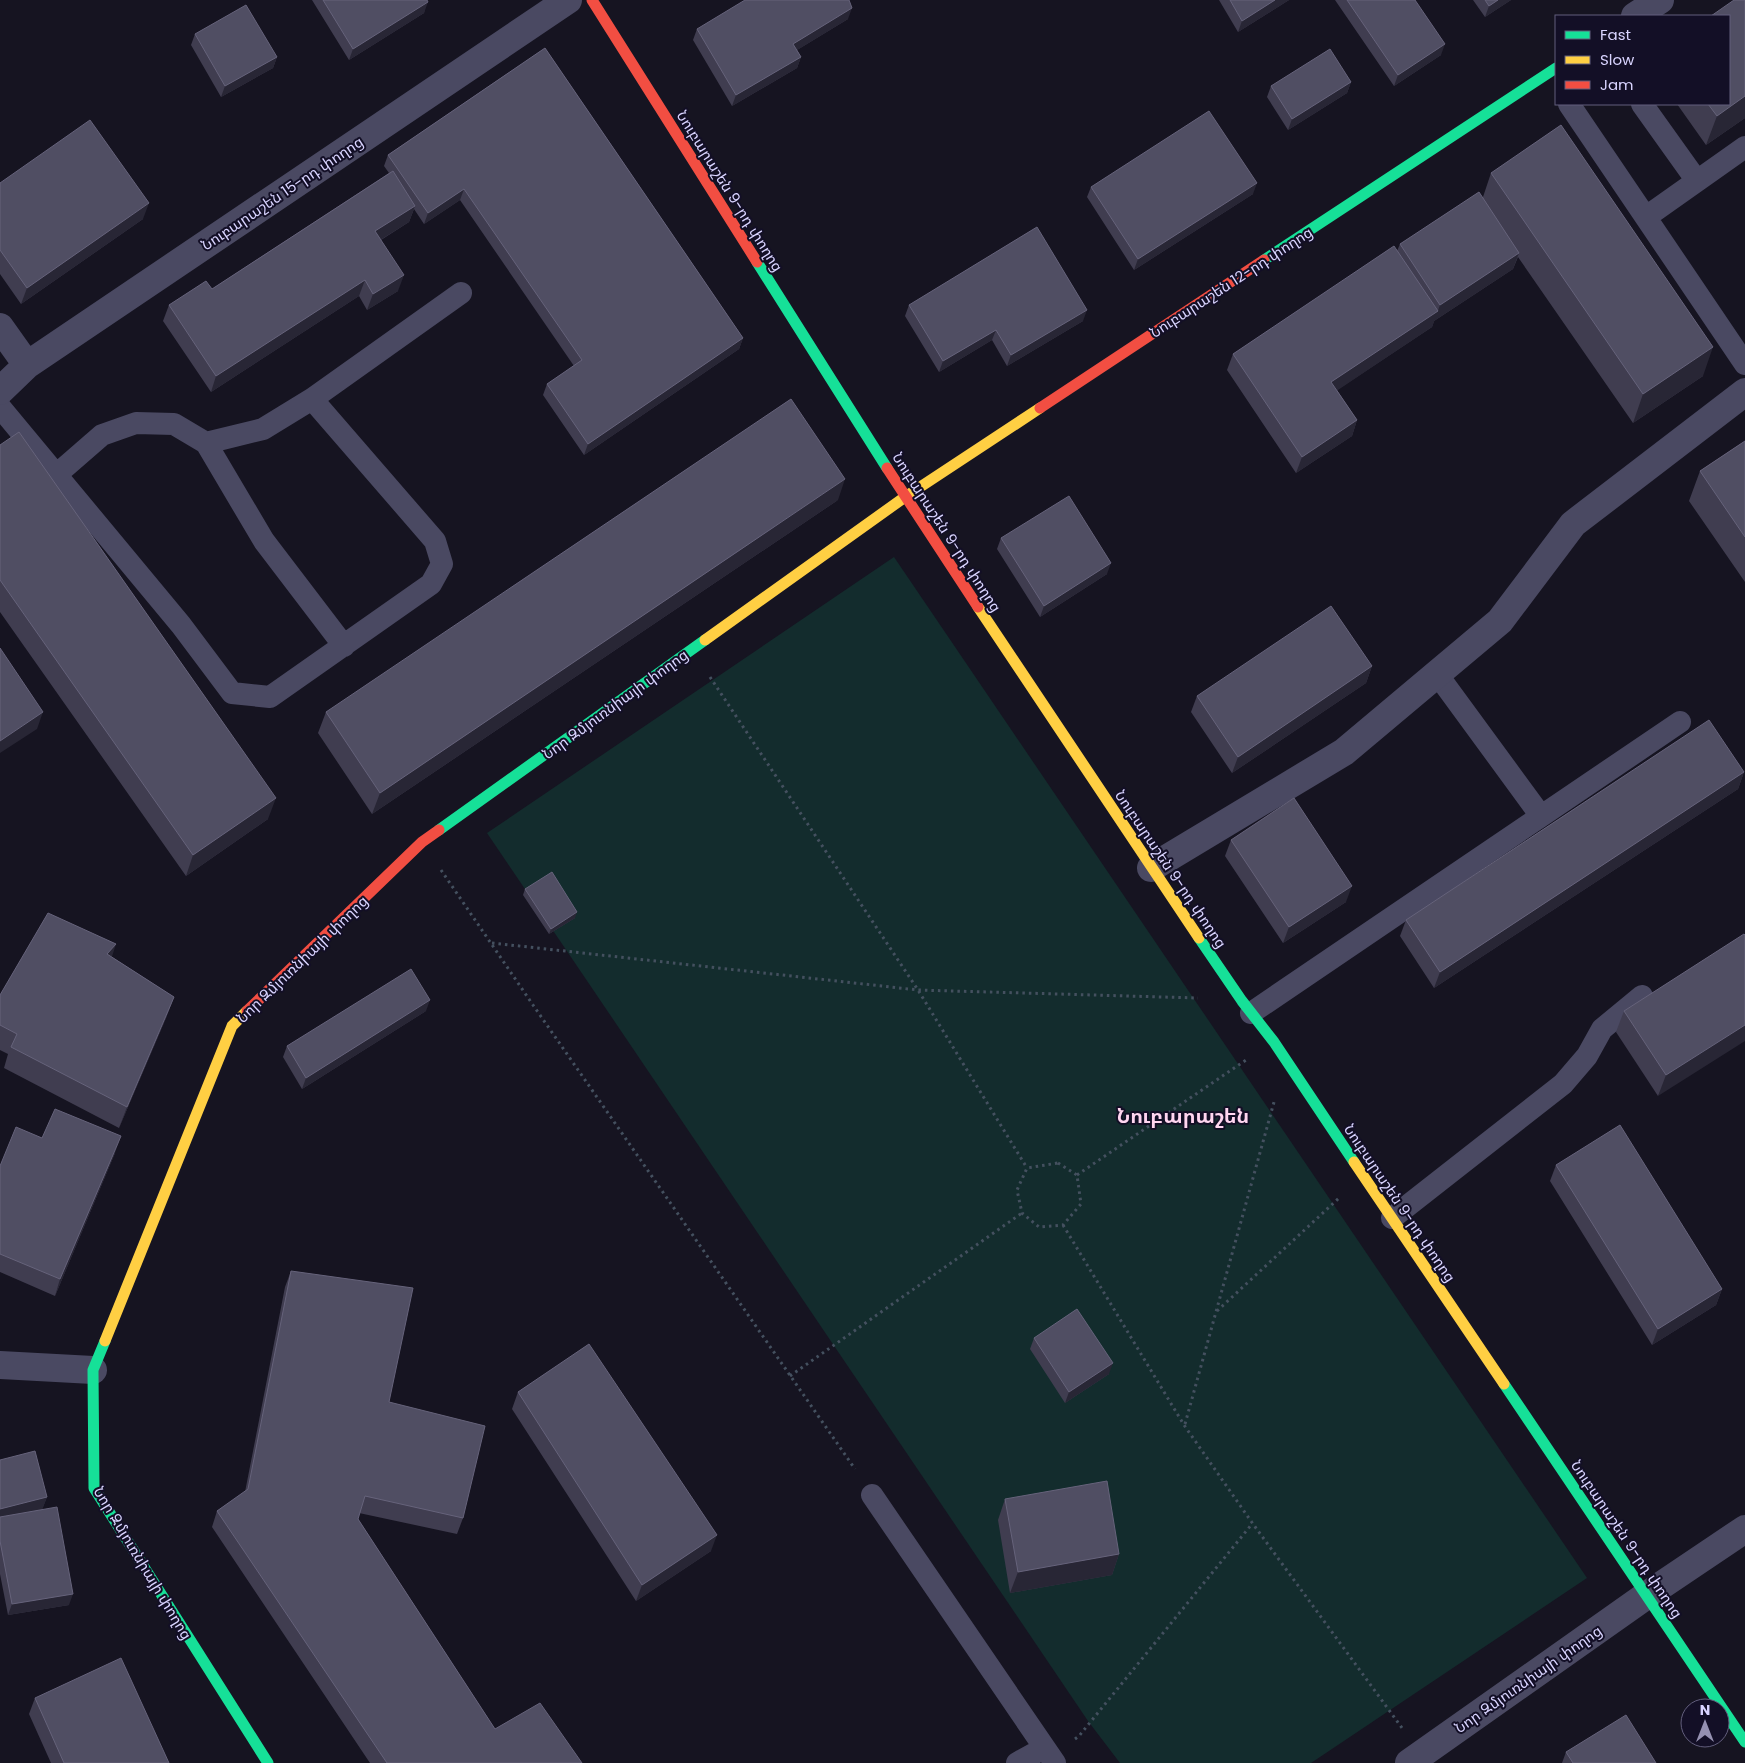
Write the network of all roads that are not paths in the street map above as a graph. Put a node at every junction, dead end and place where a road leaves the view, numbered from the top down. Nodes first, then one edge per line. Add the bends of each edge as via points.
1 (568, 0) edge
2 (592, 0) edge
3 (1660, 0) edge
4 (1637, 15) edge
5 (1554, 75) edge
6 (1570, 105) edge
7 (1643, 105) edge
8 (1745, 147) edge
9 (1697, 181) junction
10 (1646, 217) junction
11 (461, 293) dead end
12 (0, 327) edge
13 (1745, 364) edge
14 (27, 365) junction
15 (0, 391) edge
16 (1745, 392) edge
17 (312, 399) junction
18 (0, 407) edge
19 (206, 443) junction
20 (56, 474) junction
21 (905, 497) junction
22 (344, 646) junction
23 (1437, 674) junction
24 (1680, 722) dead end
25 (1541, 816) junction
26 (1152, 868) junction
27 (1642, 996) dead end
28 (1251, 1013) junction
29 (1392, 1218) junction
30 (0, 1366) edge
31 (93, 1370) junction
32 (872, 1495) road end
33 (1745, 1529) edge
34 (1647, 1595) junction
35 (1745, 1742) edge
36 (1049, 1755) edge
37 (1416, 1758) edge
38 (268, 1763) edge
39 (1017, 1763) edge

1 - 14 street, Նուբարաշեն 15-րդ փողոց
2 - 21 street, Նուբարաշեն 9-րդ փողոց
3 - 4 street
5 - 21 street, Նուբարաշեն 12-րդ փողոց
6 - 10 lane
7 - 9 lane
8 - 9 lane
9 - 10 lane
10 - 13 lane
11 - 17 lane
12 - 14 street
14 - 15 street, Նուբարաշեն 15-րդ փողոց
16 - 23 street via 1573,524 1500,621
17 - 19 lane via 264,429
17 - 22 lane via 435,541 442,564 431,584
18 - 20 lane
19 - 20 lane via 174,424 136,424 102,435
19 - 22 lane via 264,541
20 - 22 lane via 181,625 232,693 270,697
21 - 26 street, Նուբարաշեն 9-րդ փողոց
21 - 31 street, Նոր Զմյուռնիայի փողոց via 422,842 232,1026
23 - 25 lane
23 - 26 street via 1344,752
24 - 25 lane
25 - 28 lane
26 - 28 street, Նուբարաշեն 9-րդ փողոց
27 - 29 lane via 1602,1029 1587,1056 1563,1084
28 - 29 street, Նուբարաշեն 9-րդ փողոց via 1274,1042
29 - 34 street, Նուբարաշեն 9-րդ փողոց
30 - 31 street
31 - 38 street, Նոր Զմյուռնիայի փողոց via 94,1488
32 - 36 lane
33 - 34 street, Նոր Զմյուռնիայի փողոց
34 - 35 street, Նուբարաշեն 9-րդ փողոց
34 - 37 street, Նոր Զմյուռնիայի փողոց
36 - 39 lane

